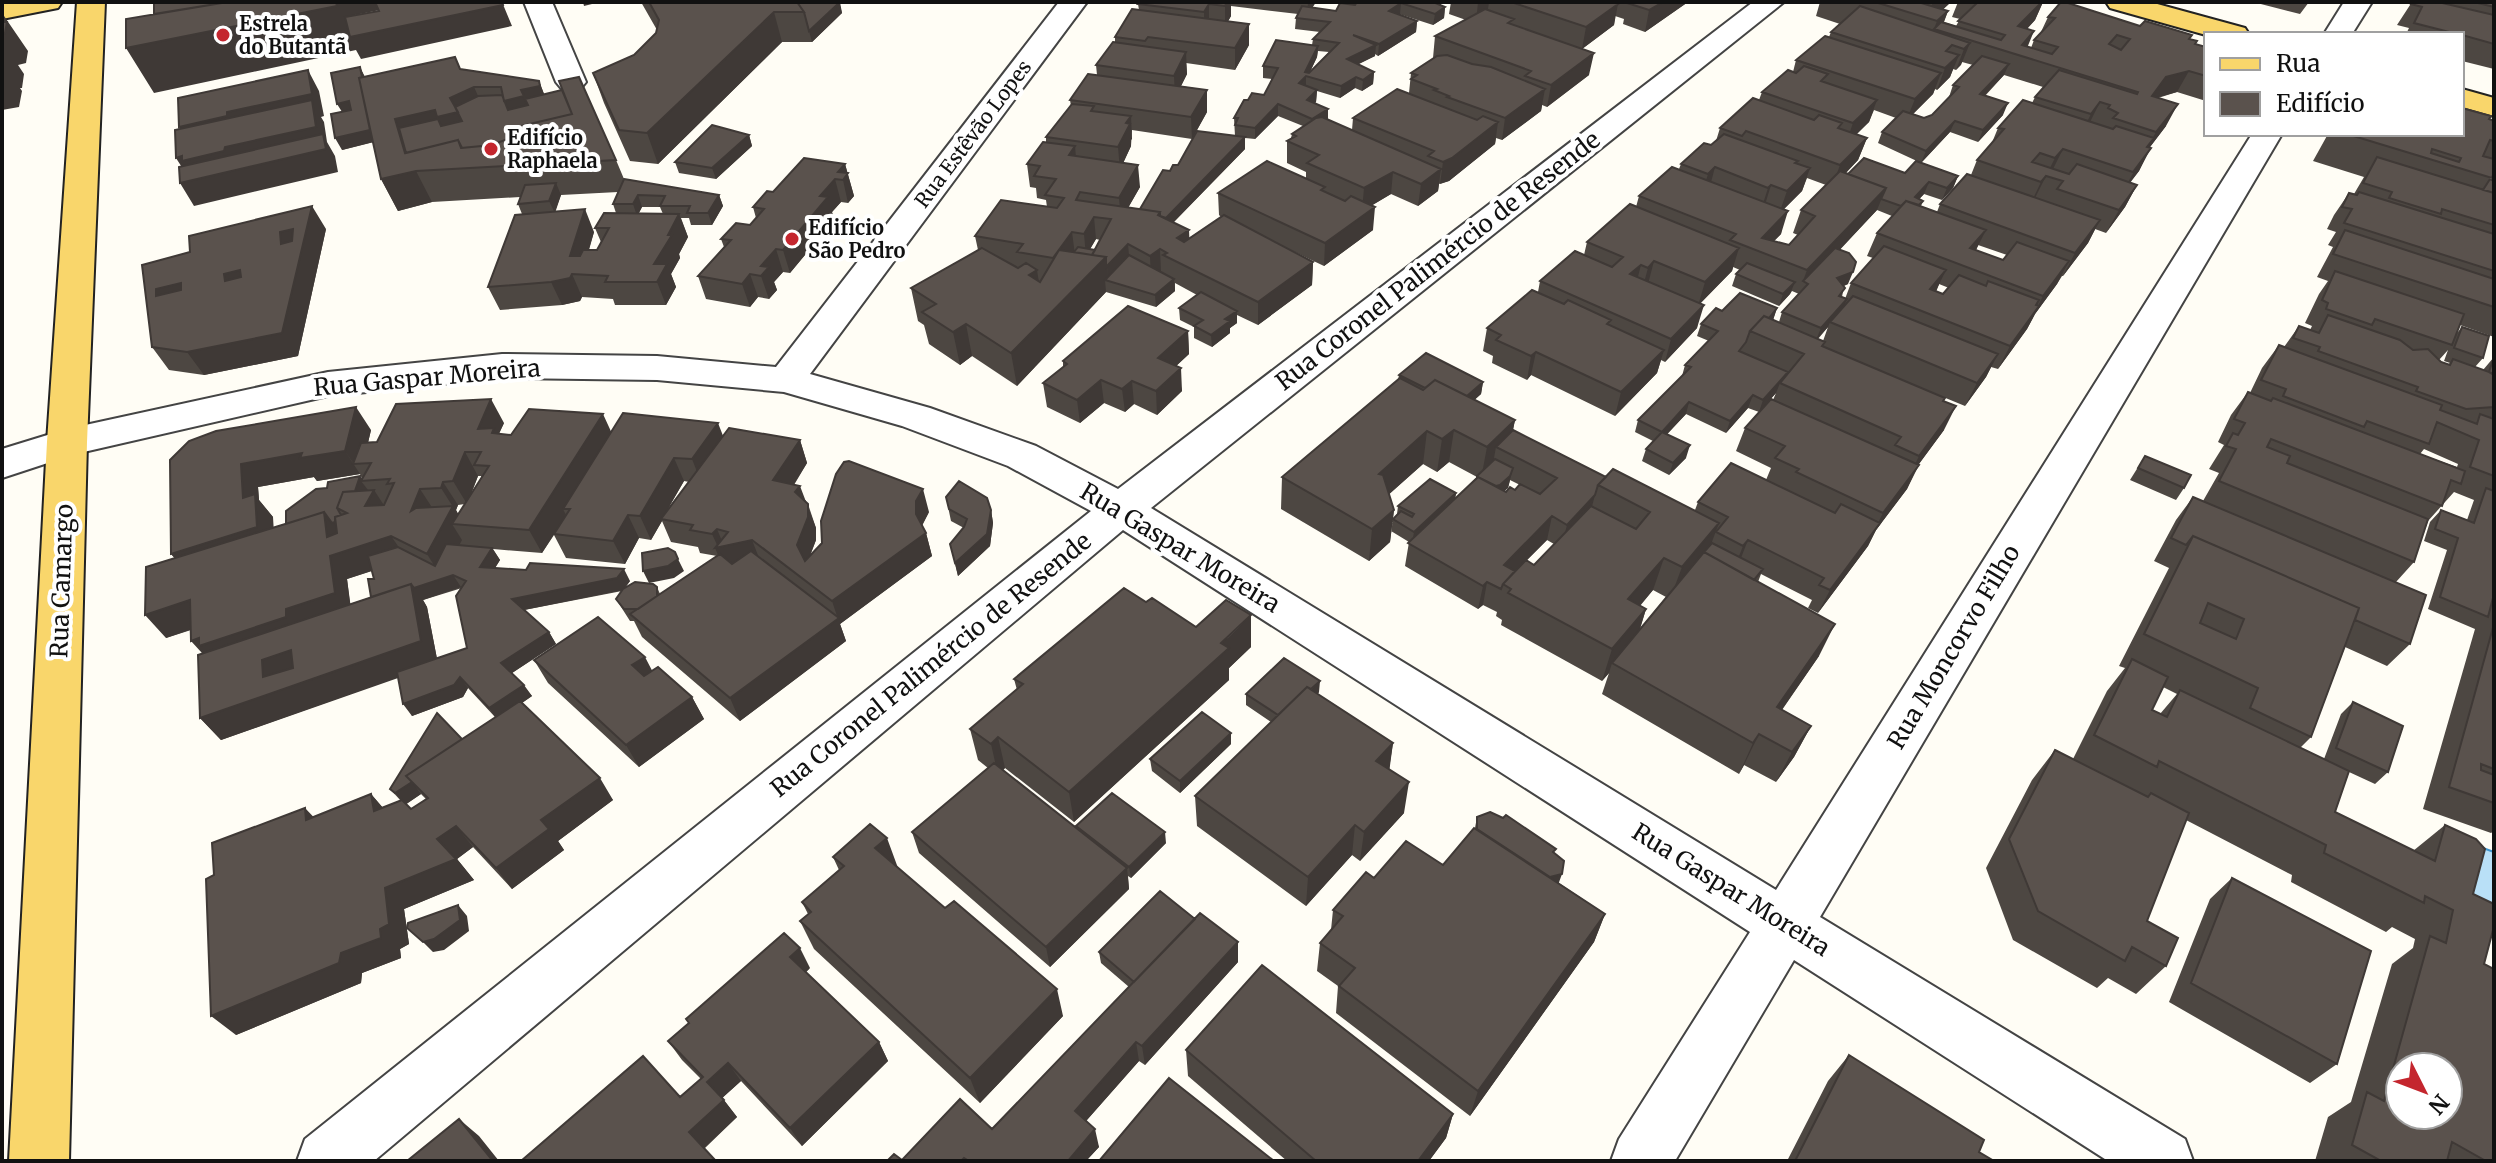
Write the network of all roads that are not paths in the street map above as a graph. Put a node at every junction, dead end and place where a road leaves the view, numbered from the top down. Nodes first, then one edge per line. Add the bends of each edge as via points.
1 (48, 2) edge
2 (91, 2) edge
3 (538, 2) edge
4 (1073, 2) edge
5 (1770, 2) edge
6 (2120, 2) edge
7 (2358, 2) edge
8 (2, 11) edge
9 (2228, 32) edge
10 (2339, 32) edge
11 (571, 82) edge
12 (2464, 99) edge
13 (2494, 107) edge
14 (2266, 136) edge
15 (786, 380) junction
16 (67, 442) junction
17 (2, 464) edge
18 (1121, 509) junction
19 (1786, 924) junction
20 (39, 1161) edge
21 (327, 1161) edge
22 (1641, 1161) edge
23 (2163, 1161) edge

1 - 8 main road
2 - 16 main road, Rua Camargo
3 - 11 street
4 - 15 street, Rua Estêvão Lopes
5 - 18 street, Rua Coronel Palimércio de Resende
6 - 9 main road
7 - 10 street
12 - 13 main road
14 - 19 street, Rua Moncorvo Filho
15 - 16 street, Rua Gaspar Moreira via 657,368 502,366 328,384
15 - 18 street, Rua Gaspar Moreira via 916,417 1022,456
16 - 17 street, Rua Gaspar Moreira
16 - 20 main road, Rua Camargo
18 - 19 street, Rua Gaspar Moreira
18 - 21 street, Rua Coronel Palimércio de Resende
19 - 22 street, Rua Moncorvo Filho
19 - 23 street, Rua Gaspar Moreira

